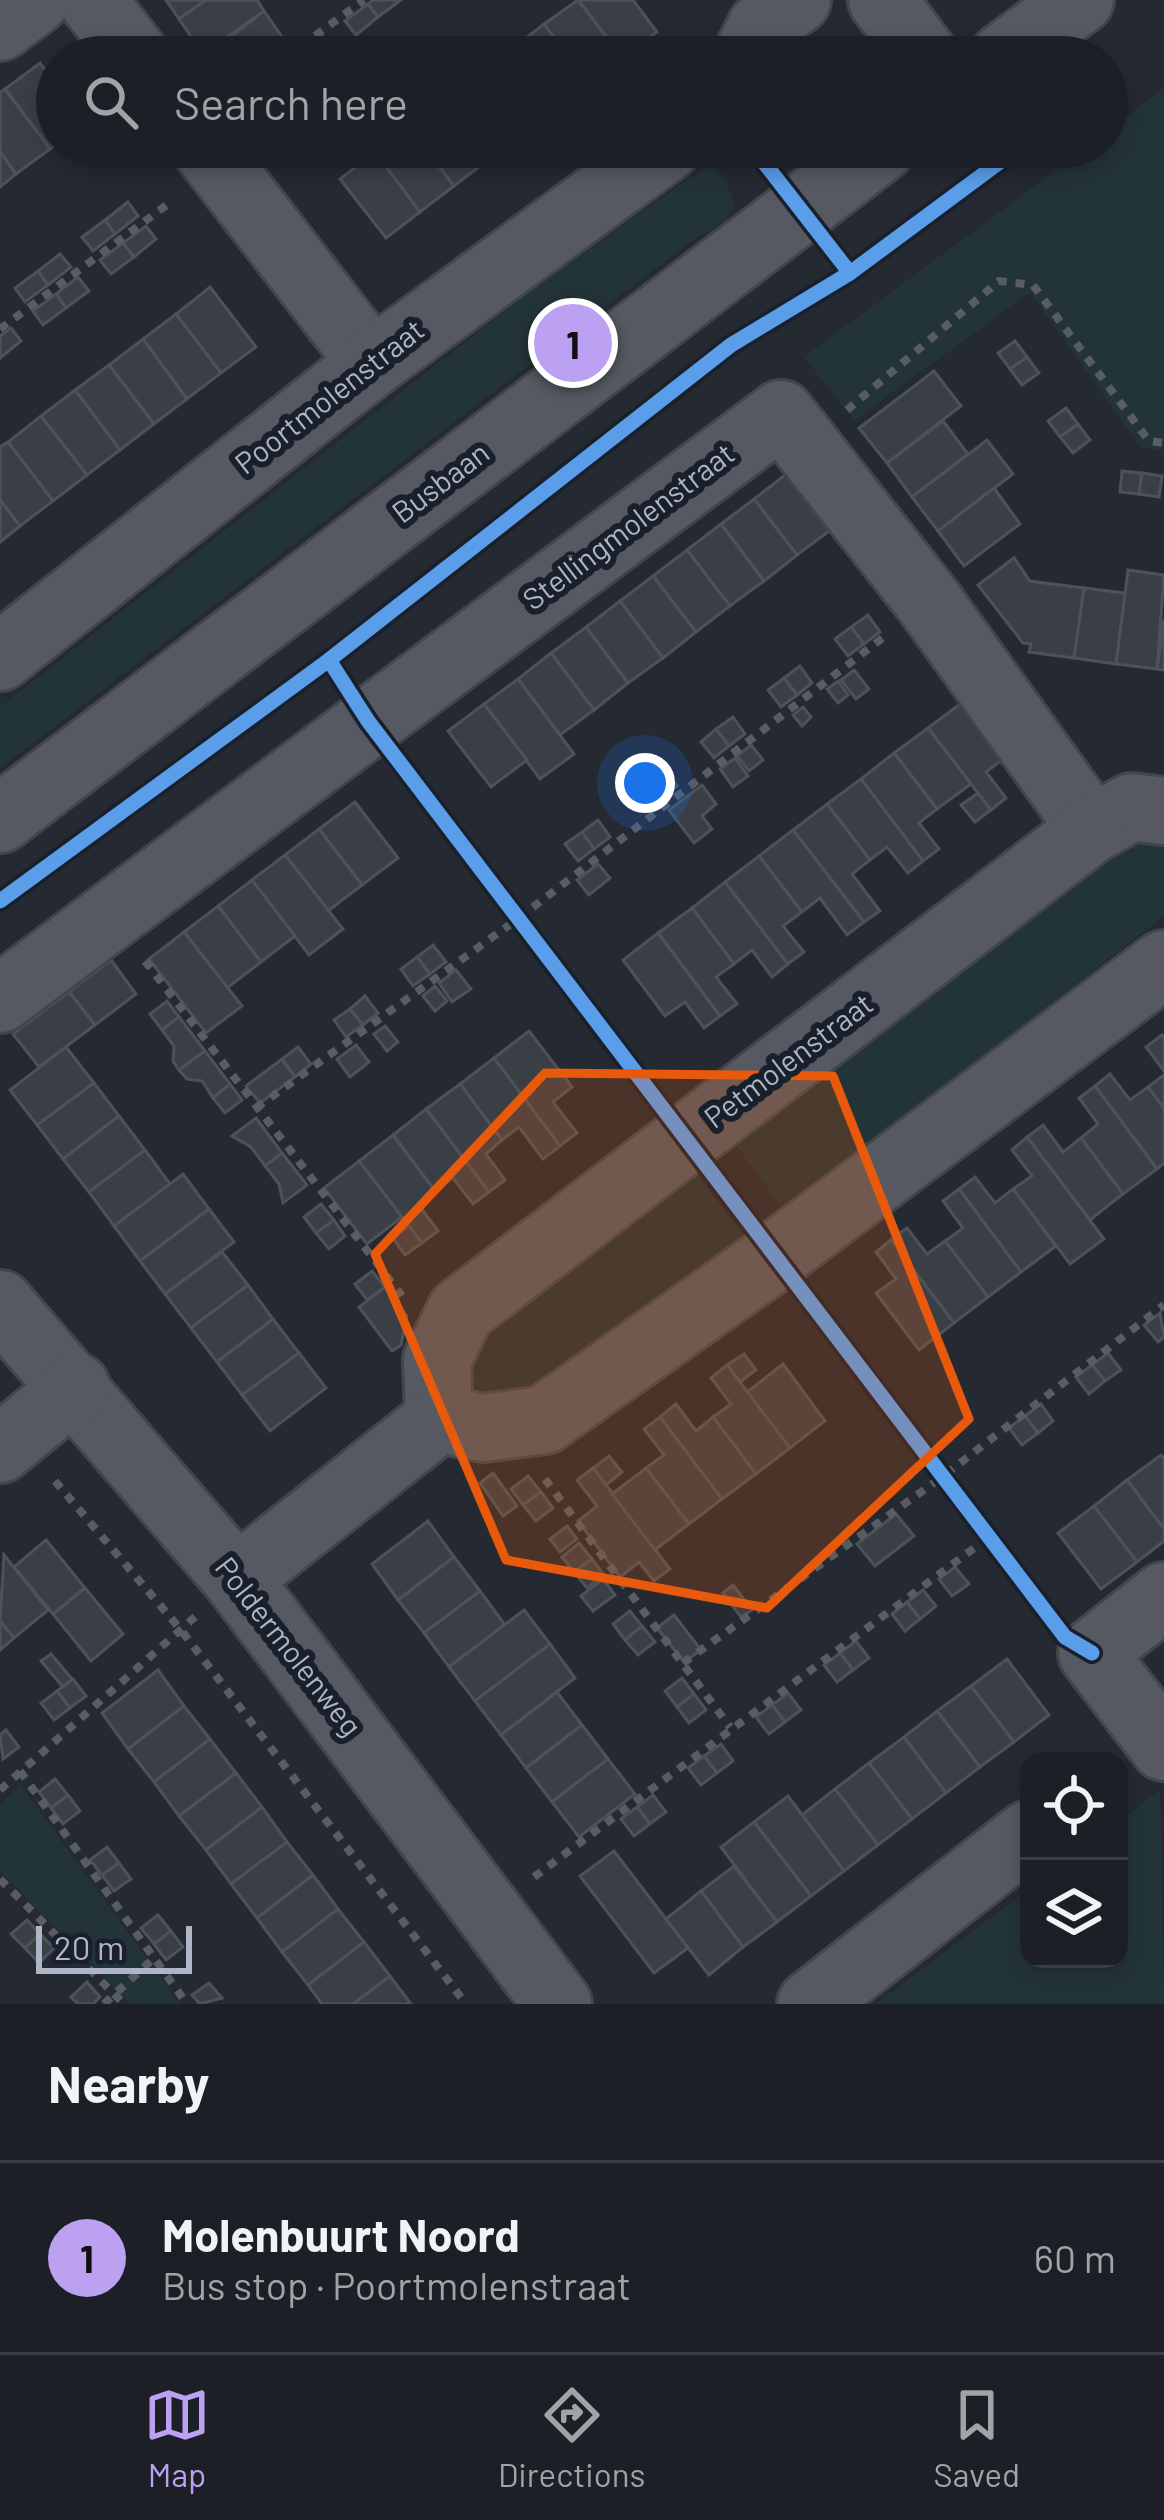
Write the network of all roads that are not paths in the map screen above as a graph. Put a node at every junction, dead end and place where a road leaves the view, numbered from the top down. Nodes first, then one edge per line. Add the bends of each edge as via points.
1 (36, 0) edge
2 (92, 0) edge
3 (882, 0) edge
4 (1080, 0) edge
5 (0, 27) edge
6 (120, 36) edge
7 (909, 36) edge
8 (1031, 36) edge
9 (221, 168) edge
10 (639, 168) edge
11 (853, 168) edge
12 (372, 363) junction
13 (0, 657) edge
14 (1164, 811) edge
15 (0, 819) edge
16 (1092, 829) junction
17 (1164, 964) edge
18 (0, 999) edge
19 (0, 1304) edge
20 (76, 1388) junction
21 (439, 1418) junction
22 (9, 1442) edge
23 (237, 1579) junction
24 (1164, 1596) edge
25 (1146, 1748) edge
26 (1020, 1841) edge
27 (558, 2004) edge
28 (811, 2004) edge

1 - 5 street
2 - 6 street
3 - 7 street
4 - 8 street
9 - 12 street
10 - 12 street, Poortmolenstraat
11 - 15 street, Busbaan
12 - 13 street, Poortmolenstraat
14 - 16 street via 1132,807
16 - 18 street, Stellingmolenstraat via 781,414
16 - 21 street, Petmolenstraat via 461,1311 437,1360
17 - 21 street via 544,1420 483,1428
19 - 20 street, Poldermolenweg
20 - 22 street
20 - 23 street, Poldermolenweg
21 - 23 street
23 - 27 street, Poldermolenweg
24 - 25 street via 1092,1653
26 - 28 street

